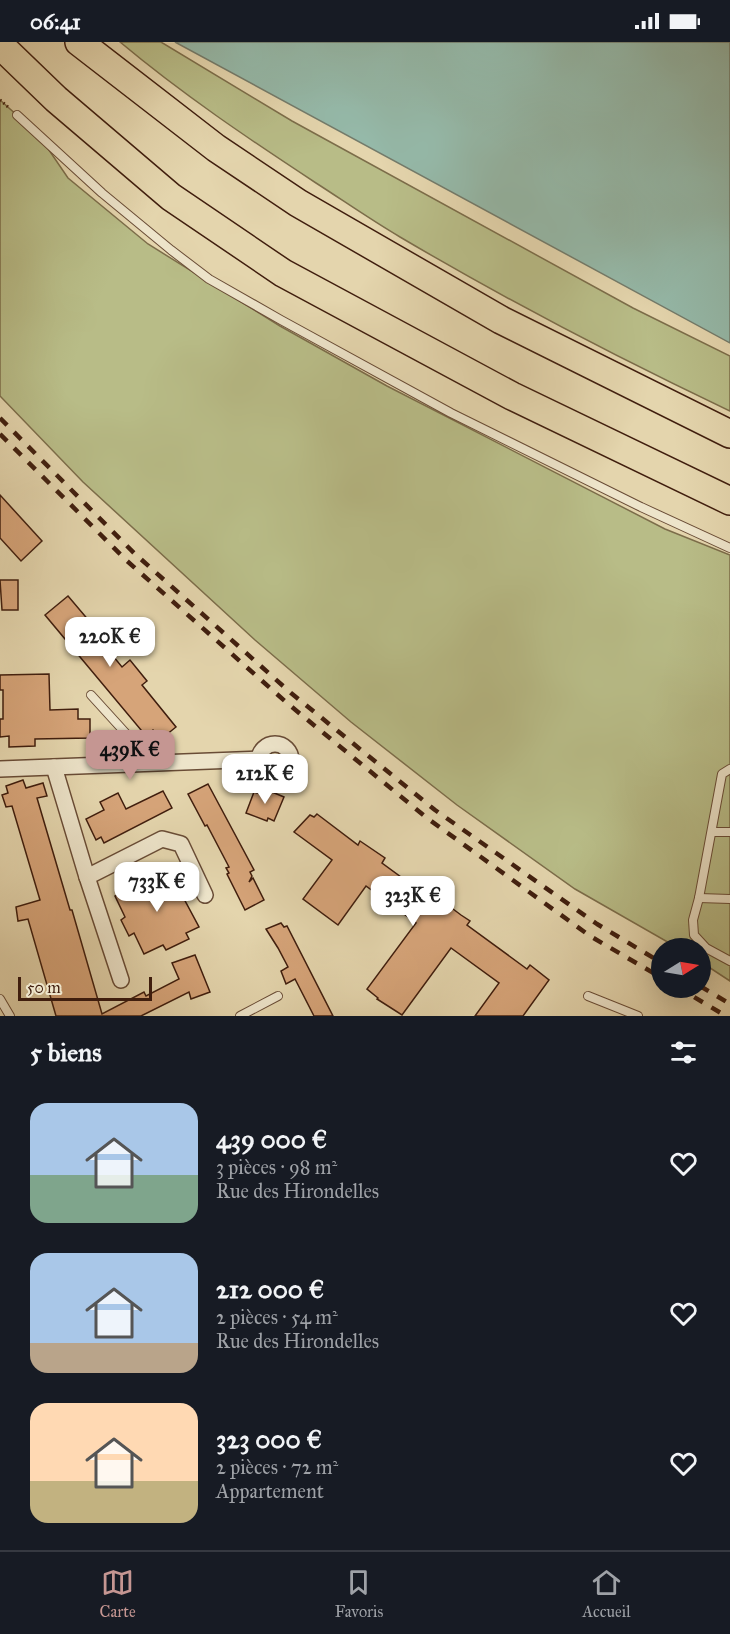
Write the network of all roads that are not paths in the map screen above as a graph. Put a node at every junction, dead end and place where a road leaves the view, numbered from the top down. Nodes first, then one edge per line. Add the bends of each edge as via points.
1 (79, 42) edge
2 (0, 45) edge
3 (17, 116) dead end
4 (730, 434) edge
5 (730, 501) edge
6 (730, 548) edge
7 (91, 695) dead end
8 (131, 739) dead end
9 (260, 759) dead end
10 (54, 767) junction
11 (0, 769) edge
12 (730, 769) edge
13 (712, 832) junction
14 (730, 832) edge
15 (87, 878) junction
16 (205, 895) dead end
17 (699, 898) junction
18 (730, 899) edge
19 (730, 961) edge
20 (121, 980) dead end
21 (278, 996) dead end
22 (588, 996) dead end
23 (0, 999) edge
24 (10, 1016) edge
25 (240, 1016) edge
26 (638, 1016) edge

1 - 4 highway via 216,148 298,203 501,320
2 - 5 highway via 56,99 171,197 283,273 512,396
3 - 6 lane via 102,193 209,279 451,413
7 - 8 lane
9 - 10 street
10 - 11 street
10 - 15 street
12 - 13 lane via 722,774
13 - 14 lane
13 - 17 lane
15 - 16 street via 162,839 182,844
15 - 20 street
17 - 18 lane
17 - 19 lane via 694,935 706,948
21 - 25 lane
22 - 26 lane
23 - 24 lane

